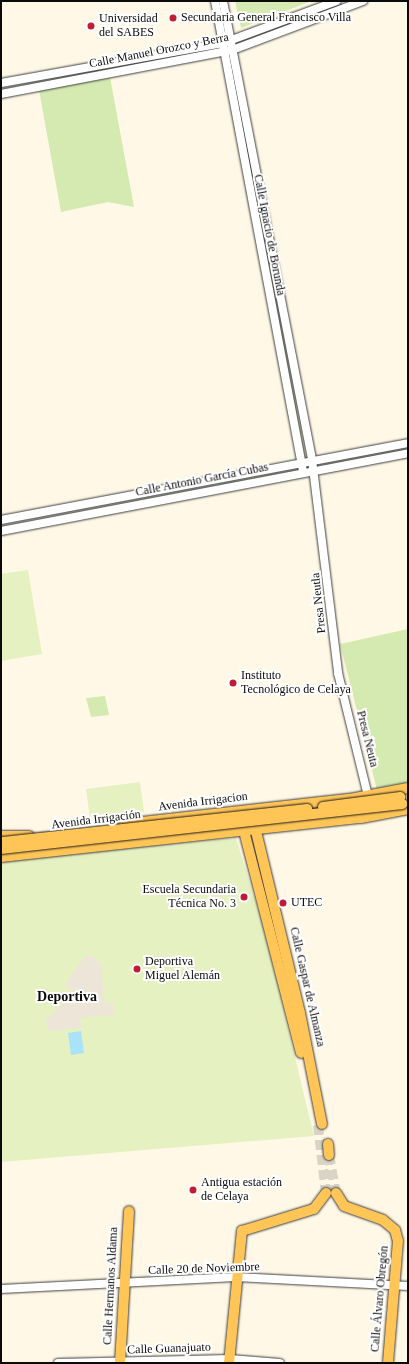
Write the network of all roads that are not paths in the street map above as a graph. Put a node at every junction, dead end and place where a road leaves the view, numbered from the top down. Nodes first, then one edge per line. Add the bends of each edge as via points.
1 (215, 1) edge
2 (223, 1) edge
3 (337, 1) edge
4 (363, 1) edge
5 (227, 42) junction
6 (229, 51) junction
7 (1, 83) edge
8 (1, 94) edge
9 (408, 443) edge
10 (408, 453) edge
11 (312, 460) junction
12 (301, 462) junction
13 (314, 470) junction
14 (303, 472) junction
15 (1, 520) edge
16 (1, 531) edge
17 (335, 641) joint
18 (408, 788) edge
19 (368, 796) junction
20 (405, 801) edge
21 (282, 806) junction
22 (251, 809) junction
23 (170, 818) junction
24 (133, 823) junction
25 (278, 827) junction
26 (256, 829) junction
27 (244, 831) junction
28 (1, 836) edge
29 (171, 839) junction
30 (1, 842) edge
31 (137, 844) junction
32 (1, 849) edge
33 (1, 856) edge
34 (328, 1144) dead end
35 (329, 1155) tunnel mouth
36 (129, 1211) dead end
37 (236, 1277) junction
38 (125, 1283) junction
39 (395, 1286) junction
40 (408, 1286) edge
41 (1, 1289) edge
42 (229, 1361) edge
43 (58, 1363) edge
44 (120, 1363) edge
45 (280, 1363) edge
46 (388, 1363) edge

1 - 5 street, Calle Ignacio de Borunda
2 - 5 street, Calle Ignacio de Borunda
3 - 5 street, Calle Manuel Orozco y Berra
4 - 6 street, Calle Manuel Orozco y Berra
5 - 6 street, Calle Ignacio de Borunda
5 - 7 street, Calle Manuel Orozco y Berra
6 - 8 street, Calle Manuel Orozco y Berra
6 - 11 street, Calle Ignacio de Borunda
6 - 12 street, Calle Ignacio de Borunda via 249,194
9 - 11 street, Calle Antonio García Cubas
10 - 13 street, Calle Antonio García Cubas
11 - 12 street, Calle Antonio García Cubas
11 - 13 street, Calle Ignacio de Borunda
12 - 14 street, Calle Ignacio de Borunda
12 - 15 street, Calle Antonio García Cubas
13 - 14 street, Calle Antonio García Cubas
13 - 17 street, Presa Neutla
14 - 16 street, Calle Antonio García Cubas
17 - 19 street, Presa Neuta via 338,673
18 - 19 main road, Avenida Irrigacion
19 - 21 main road, Avenida Irrigacion
20 - 25 main road
20 - 30 main road, Avenida Irrigación, bridge
20 - 32 main road, Avenida Irrigación, bridge
21 - 22 main road, Avenida Irrigacion
21 - 25 street via 273,816
22 - 23 main road, Avenida Irrigacion
22 - 26 main road, Calle Gaspar de Almanza
23 - 24 main road, Avenida Irrigacion
23 - 29 main road via 164,828
24 - 28 main road, Avenida Irrigacion
24 - 31 street via 142,830
25 - 26 main road
26 - 27 main road
26 - 27 main road, Calle Gaspar de Almanza via 300,1013 320,1125
27 - 29 main road
29 - 31 main road
31 - 33 main road
34 - 35 main road
36 - 38 main road, Calle Hermanos Aldama
37 - 38 street, Calle 20 de Noviembre
37 - 39 street, Calle 20 de Noviembre
37 - 39 main road, Calle Álvaro Obregón via 242,1230 314,1210 331,1193 344,1206 358,1214 383,1220 395,1230 398,1241
37 - 42 main road
38 - 41 street, Calle 20 de Noviembre
38 - 44 main road, Calle Hermanos Aldama
39 - 40 street, Calle 20 de Noviembre
39 - 46 main road, Calle Álvaro Obregón
42 - 44 street, Calle Guanajuato
42 - 45 street, Calle Guanajuato
43 - 44 street, Calle Guanajuato

